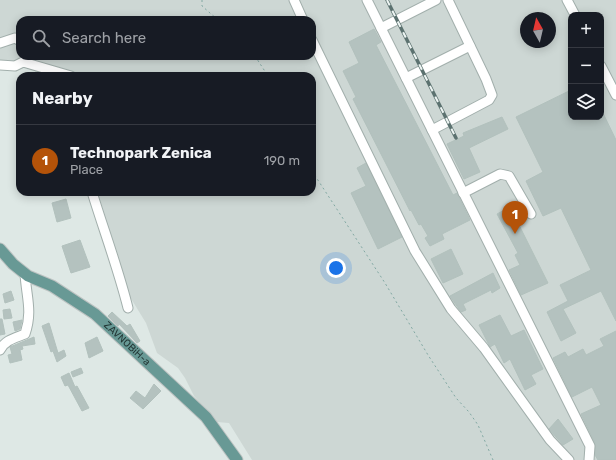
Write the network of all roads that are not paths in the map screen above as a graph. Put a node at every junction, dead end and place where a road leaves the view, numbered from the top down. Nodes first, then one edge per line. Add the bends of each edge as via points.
1 (294, 0) edge
2 (367, 0) edge
3 (436, 0) edge
4 (448, 0) edge
5 (567, 0) edge
6 (573, 12) edge
7 (301, 16) edge
8 (381, 28) junction
9 (16, 39) edge
10 (0, 43) edge
11 (470, 46) junction
12 (316, 48) edge
13 (23, 60) edge
14 (28, 60) edge
15 (0, 64) edge
16 (60, 72) edge
17 (604, 72) edge
18 (406, 78) junction
19 (616, 95) edge
20 (432, 130) junction
21 (463, 193) junction
22 (94, 196) edge
23 (531, 214) dead end
24 (0, 249) edge
25 (25, 273) junction
26 (128, 308) dead end
27 (0, 350) edge
28 (236, 460) edge
29 (569, 460) edge
30 (589, 460) edge

1 - 7 street
2 - 8 street
3 - 8 street
4 - 11 street
5 - 6 street
8 - 18 street
9 - 10 street
11 - 18 street
11 - 20 street via 492,95 489,100
12 - 29 street via 430,277 542,431
13 - 15 street via 14,66
14 - 16 street
17 - 19 street
18 - 20 street
20 - 21 street
21 - 23 street via 500,174 505,174 509,176
21 - 30 street via 590,446
22 - 26 street
24 - 25 main road, ZAVNOBiH-a
25 - 27 street via 30,314 28,325 25,334 8,340
25 - 28 main road, ZAVNOBiH-a via 52,286 94,314 206,417

